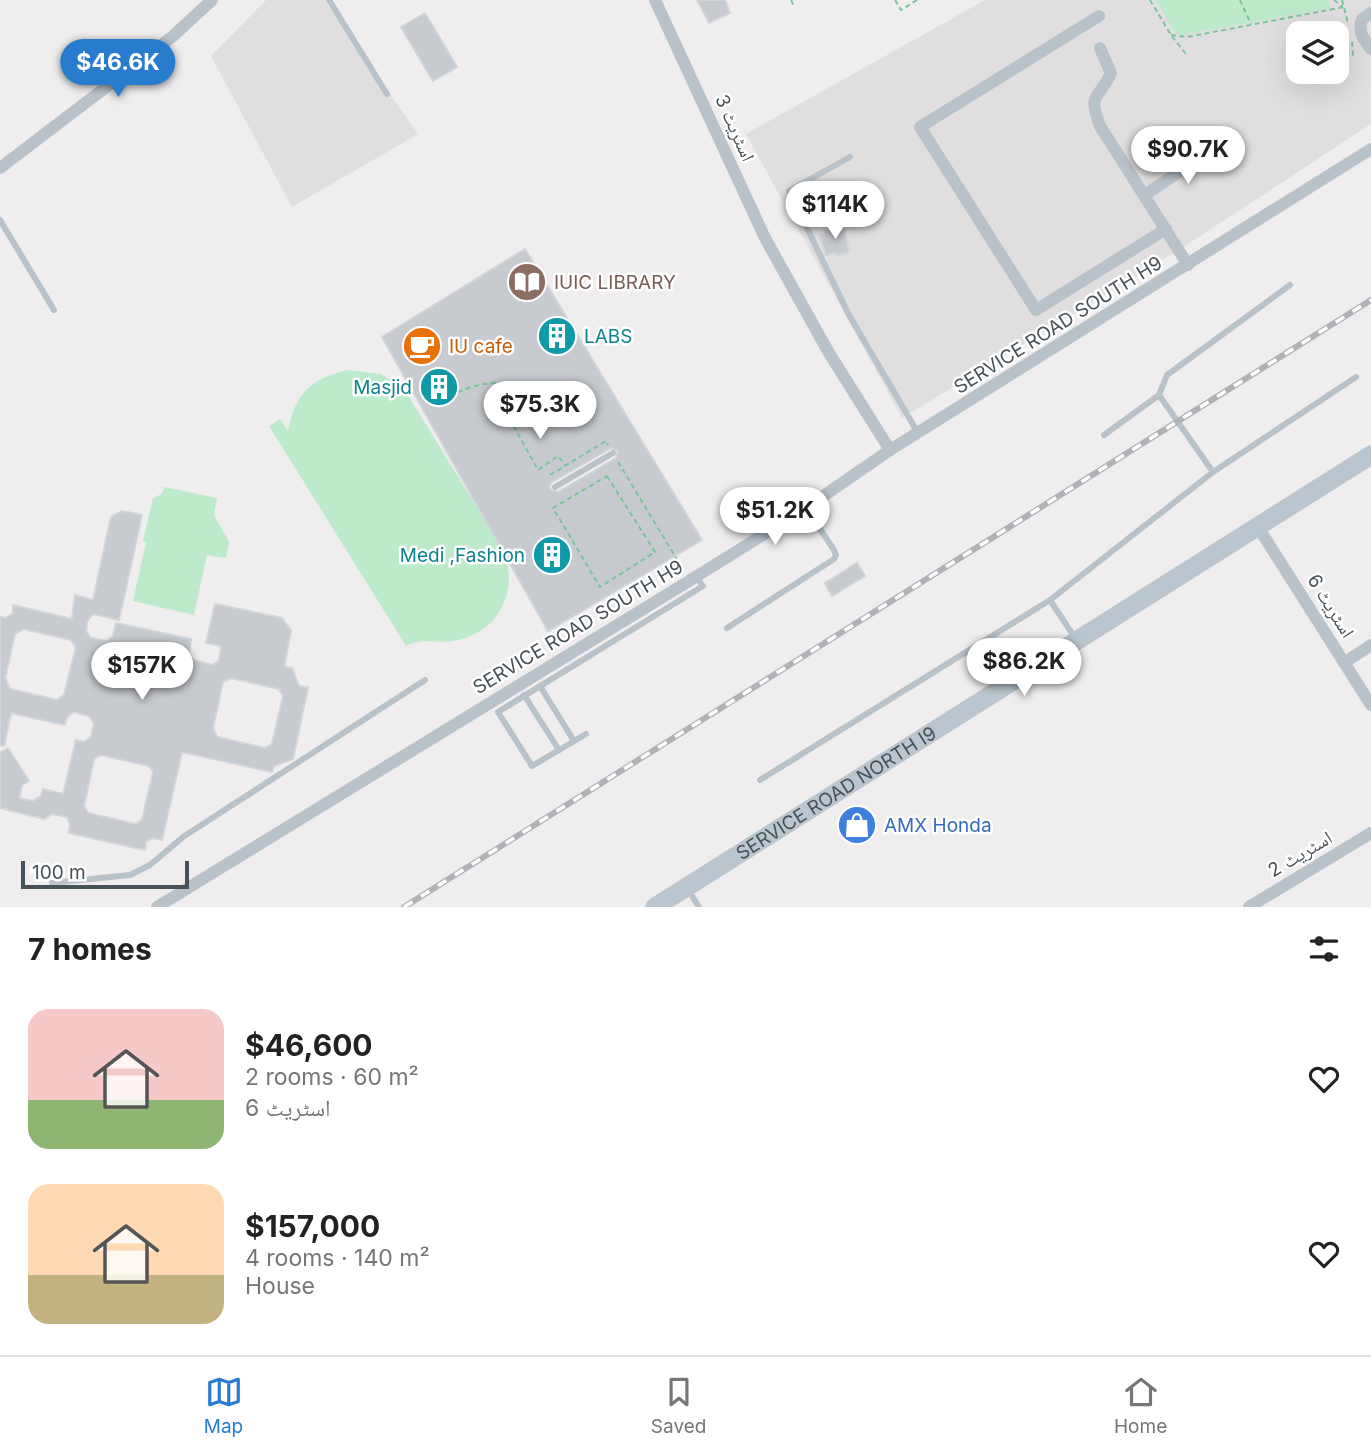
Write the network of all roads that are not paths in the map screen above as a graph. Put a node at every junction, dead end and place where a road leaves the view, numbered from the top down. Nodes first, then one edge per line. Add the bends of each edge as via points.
1 (212, 0) edge
2 (329, 0) edge
3 (654, 0) edge
4 (1371, 13) edge
5 (1099, 16) dead end
6 (1100, 48) dead end
7 (1371, 50) edge
8 (387, 94) dead end
9 (1371, 149) edge
10 (1211, 150) dead end
11 (850, 157) dead end
12 (0, 168) edge
13 (1145, 195) junction
14 (0, 220) edge
15 (1166, 229) junction
16 (1188, 265) junction
17 (1290, 285) dead end
18 (54, 310) dead end
19 (1356, 377) dead end
20 (1159, 395) junction
21 (918, 434) junction
22 (1104, 435) dead end
23 (890, 450) junction
24 (613, 453) road end
25 (1371, 455) edge
26 (1213, 472) junction
27 (555, 487) dead end
28 (806, 508) junction
29 (1258, 527) junction
30 (696, 581) junction
31 (1050, 600) junction
32 (727, 628) dead end
33 (1077, 641) junction
34 (1371, 645) edge
35 (1344, 663) junction
36 (425, 680) dead end
37 (540, 685) junction
38 (522, 697) junction
39 (1371, 705) edge
40 (586, 734) dead end
41 (574, 741) junction
42 (559, 750) junction
43 (760, 780) dead end
44 (1371, 833) edge
45 (52, 883) dead end
46 (687, 887) junction
47 (157, 907) edge
48 (655, 907) edge
49 (699, 907) edge
50 (1249, 907) edge

1 - 12 street via 173,36
2 - 8 lane
3 - 23 street, اسٹریٹ 3 via 765,238
4 - 7 street via 1360,27
5 - 15 street via 920,127 1036,310
6 - 13 street via 1111,72 1096,94 1093,108
9 - 16 street, SERVICE ROAD SOUTH H9
10 - 13 street
11 - 21 lane via 789,191 849,315
13 - 15 street
14 - 18 lane
15 - 16 street
16 - 21 street, SERVICE ROAD SOUTH H9
17 - 20 lane via 1167,375
19 - 26 lane
20 - 22 lane
20 - 26 lane
21 - 23 street, SERVICE ROAD SOUTH H9
23 - 28 street, SERVICE ROAD SOUTH H9
24 - 27 lane
25 - 29 main road, SERVICE ROAD NORTH I9
26 - 31 lane
28 - 30 street, SERVICE ROAD SOUTH H9
28 - 32 lane via 834,550 834,559
29 - 33 main road, SERVICE ROAD NORTH I9
29 - 35 street, اسٹریٹ 6
30 - 37 lane
30 - 47 street, SERVICE ROAD SOUTH H9
31 - 33 lane
31 - 43 lane
33 - 46 main road, SERVICE ROAD NORTH I9
34 - 35 street
35 - 39 street, اسٹریٹ 6
36 - 45 lane via 183,837 150,864 122,877
37 - 38 lane
37 - 41 lane
38 - 42 lane
38 - 42 lane via 498,712 532,766
40 - 41 lane
41 - 42 lane
44 - 50 street, اسٹریٹ 2
46 - 48 main road, SERVICE ROAD NORTH I9
46 - 49 lane

